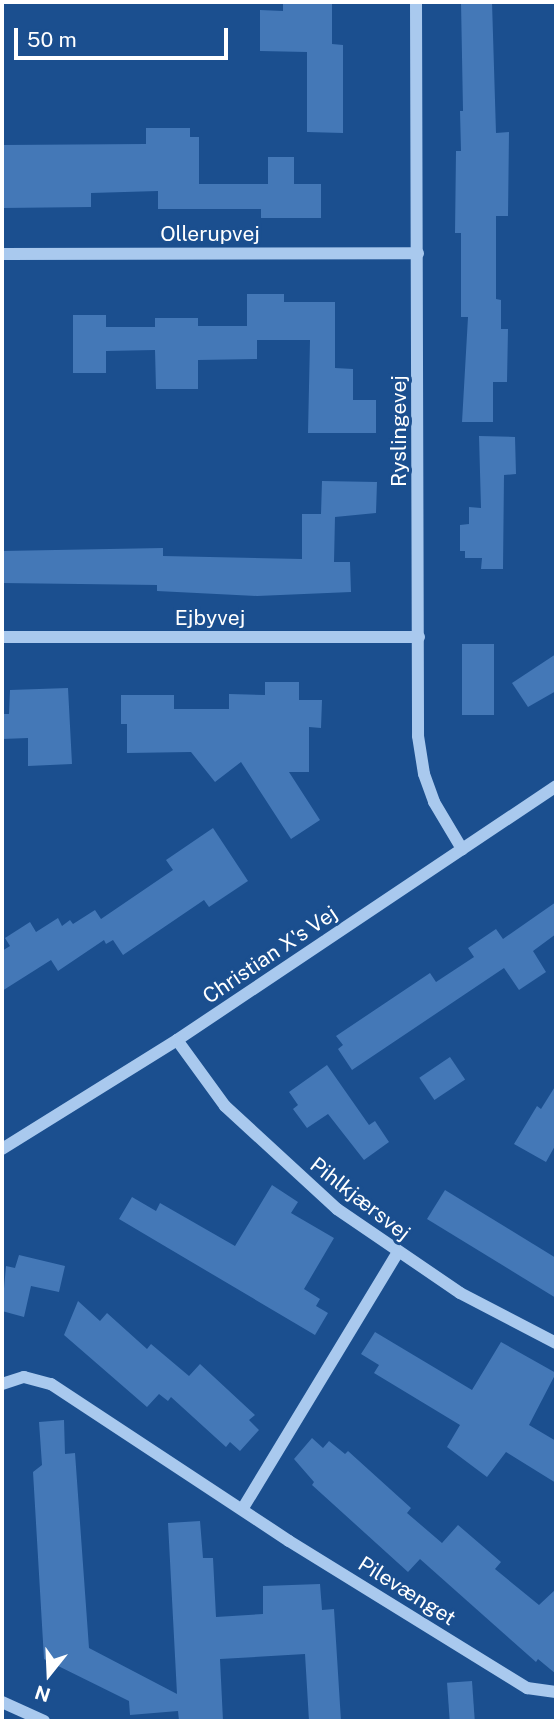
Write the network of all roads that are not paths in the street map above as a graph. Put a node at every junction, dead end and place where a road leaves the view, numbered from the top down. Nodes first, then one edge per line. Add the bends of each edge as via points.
1 (416, 2) edge
2 (418, 253) junction
3 (2, 254) edge
4 (2, 637) edge
5 (419, 637) junction
6 (556, 786) edge
7 (462, 849) junction
8 (177, 1040) junction
9 (2, 1149) edge
10 (397, 1254) junction
11 (556, 1343) edge
12 (2, 1384) edge
13 (243, 1508) junction
14 (556, 1692) edge
15 (2, 1702) edge
16 (44, 1721) edge

1 - 2 street, Ryslingevej
2 - 3 street, Ollerupvej
2 - 5 street, Ryslingevej
4 - 5 street, Ejbyvej
5 - 7 street, Ryslingevej via 418,736 424,774
6 - 7 street, Christian X's Vej
7 - 8 street, Christian X's Vej
8 - 9 street, Christian X's Vej
8 - 10 street, Pihlkjærsvej via 225,1107 337,1209
10 - 11 street, Pihlkjærsvej
10 - 13 street
12 - 13 street, Pilevænget via 24,1377 51,1384
13 - 14 street, Pilevænget via 527,1688
15 - 16 street

